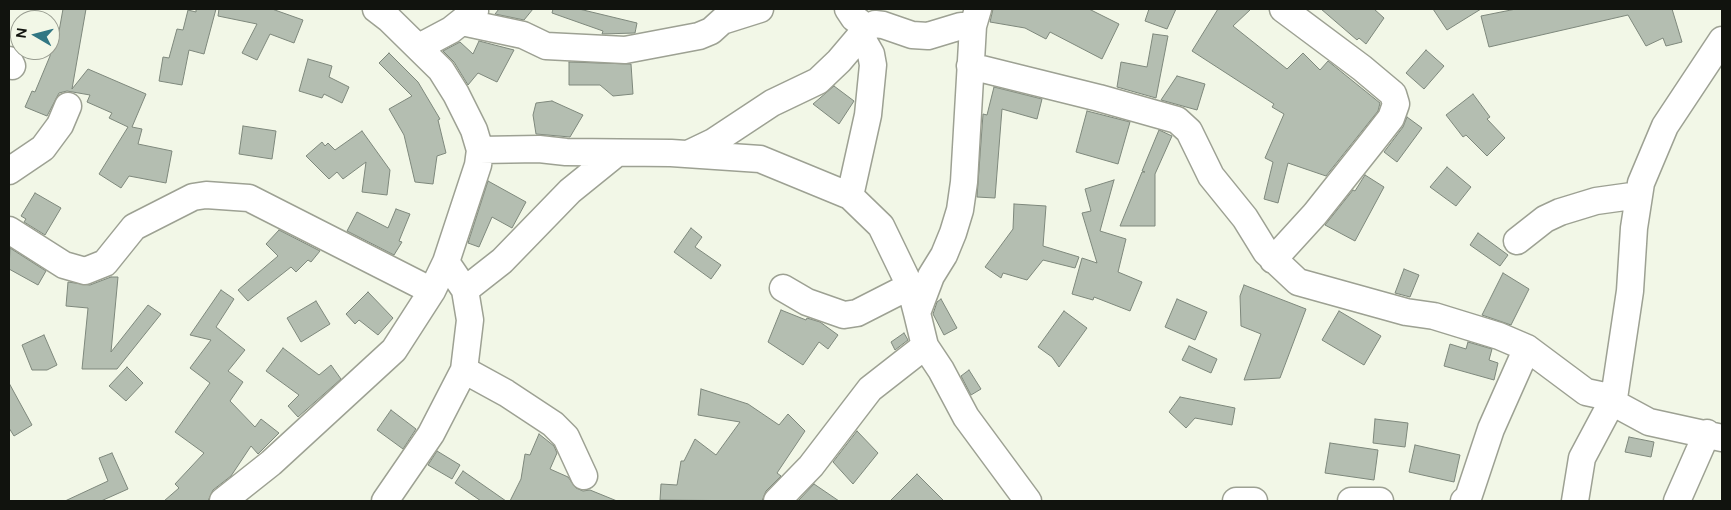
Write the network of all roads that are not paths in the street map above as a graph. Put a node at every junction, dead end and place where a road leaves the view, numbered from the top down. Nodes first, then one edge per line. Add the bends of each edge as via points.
1 (376, 9) edge
2 (760, 9) edge
3 (848, 9) edge
4 (1283, 9) edge
5 (470, 15) edge
6 (975, 17) edge
7 (864, 31) junction
8 (419, 47) junction
9 (1721, 47) edge
10 (970, 66) junction
11 (68, 106) dead end
12 (480, 150) junction
13 (617, 153) junction
14 (687, 154) junction
15 (9, 171) edge
16 (1639, 195) junction
17 (850, 196) junction
18 (9, 230) edge
19 (1517, 241) dead end
20 (1274, 260) junction
21 (446, 262) junction
22 (910, 286) junction
23 (783, 288) dead end
24 (465, 290) junction
25 (432, 291) junction
26 (917, 313) junction
27 (925, 346) junction
28 (1527, 348) junction
29 (464, 370) junction
30 (1613, 400) junction
31 (1714, 435) edge
32 (584, 476) dead end
33 (223, 501) edge
34 (386, 501) edge
35 (777, 501) edge
36 (1028, 501) edge
37 (1236, 501) edge
38 (1254, 501) edge
39 (1351, 501) edge
40 (1380, 501) edge
41 (1464, 501) edge
42 (1575, 501) edge
43 (1677, 501) edge

1 - 8 street
2 - 5 street via 722,21 699,36 625,50 546,46
3 - 7 street
4 - 20 street via 1393,94 1396,104 1391,118 1367,149 1316,214
5 - 8 street via 451,30
6 - 7 street via 961,26 928,36 874,24
6 - 10 street
7 - 14 street via 818,81 772,103 713,142
7 - 17 street via 873,65 868,115
8 - 12 street via 441,70 456,94
9 - 16 street via 1665,126 1652,152
10 - 20 street via 1177,120 1189,131 1211,176
10 - 26 street via 960,210
11 - 15 street via 60,125 43,148
12 - 13 street
12 - 21 street
13 - 14 street
13 - 24 street via 570,191 502,261
14 - 17 street via 760,159
16 - 19 street via 1620,196 1566,209 1545,219
16 - 30 street via 1630,291
17 - 22 street via 881,226
18 - 25 street via 64,264 85,271 105,263 134,227 193,198 206,195 249,198
20 - 28 street via 1298,282 1406,312 1434,316
21 - 24 street
21 - 25 street
22 - 23 street via 857,313 844,315 807,302
22 - 26 street
24 - 29 street via 470,320
25 - 33 street via 394,350 271,463
26 - 27 street
27 - 35 street via 870,390 811,466
27 - 36 street via 966,417
28 - 30 street via 1586,392
28 - 41 street via 1491,429 1468,498
29 - 32 street via 553,424 566,436
29 - 34 street via 431,434
30 - 31 street via 1649,422
30 - 42 street via 1582,458
31 - 43 street
37 - 38 street
39 - 40 street

